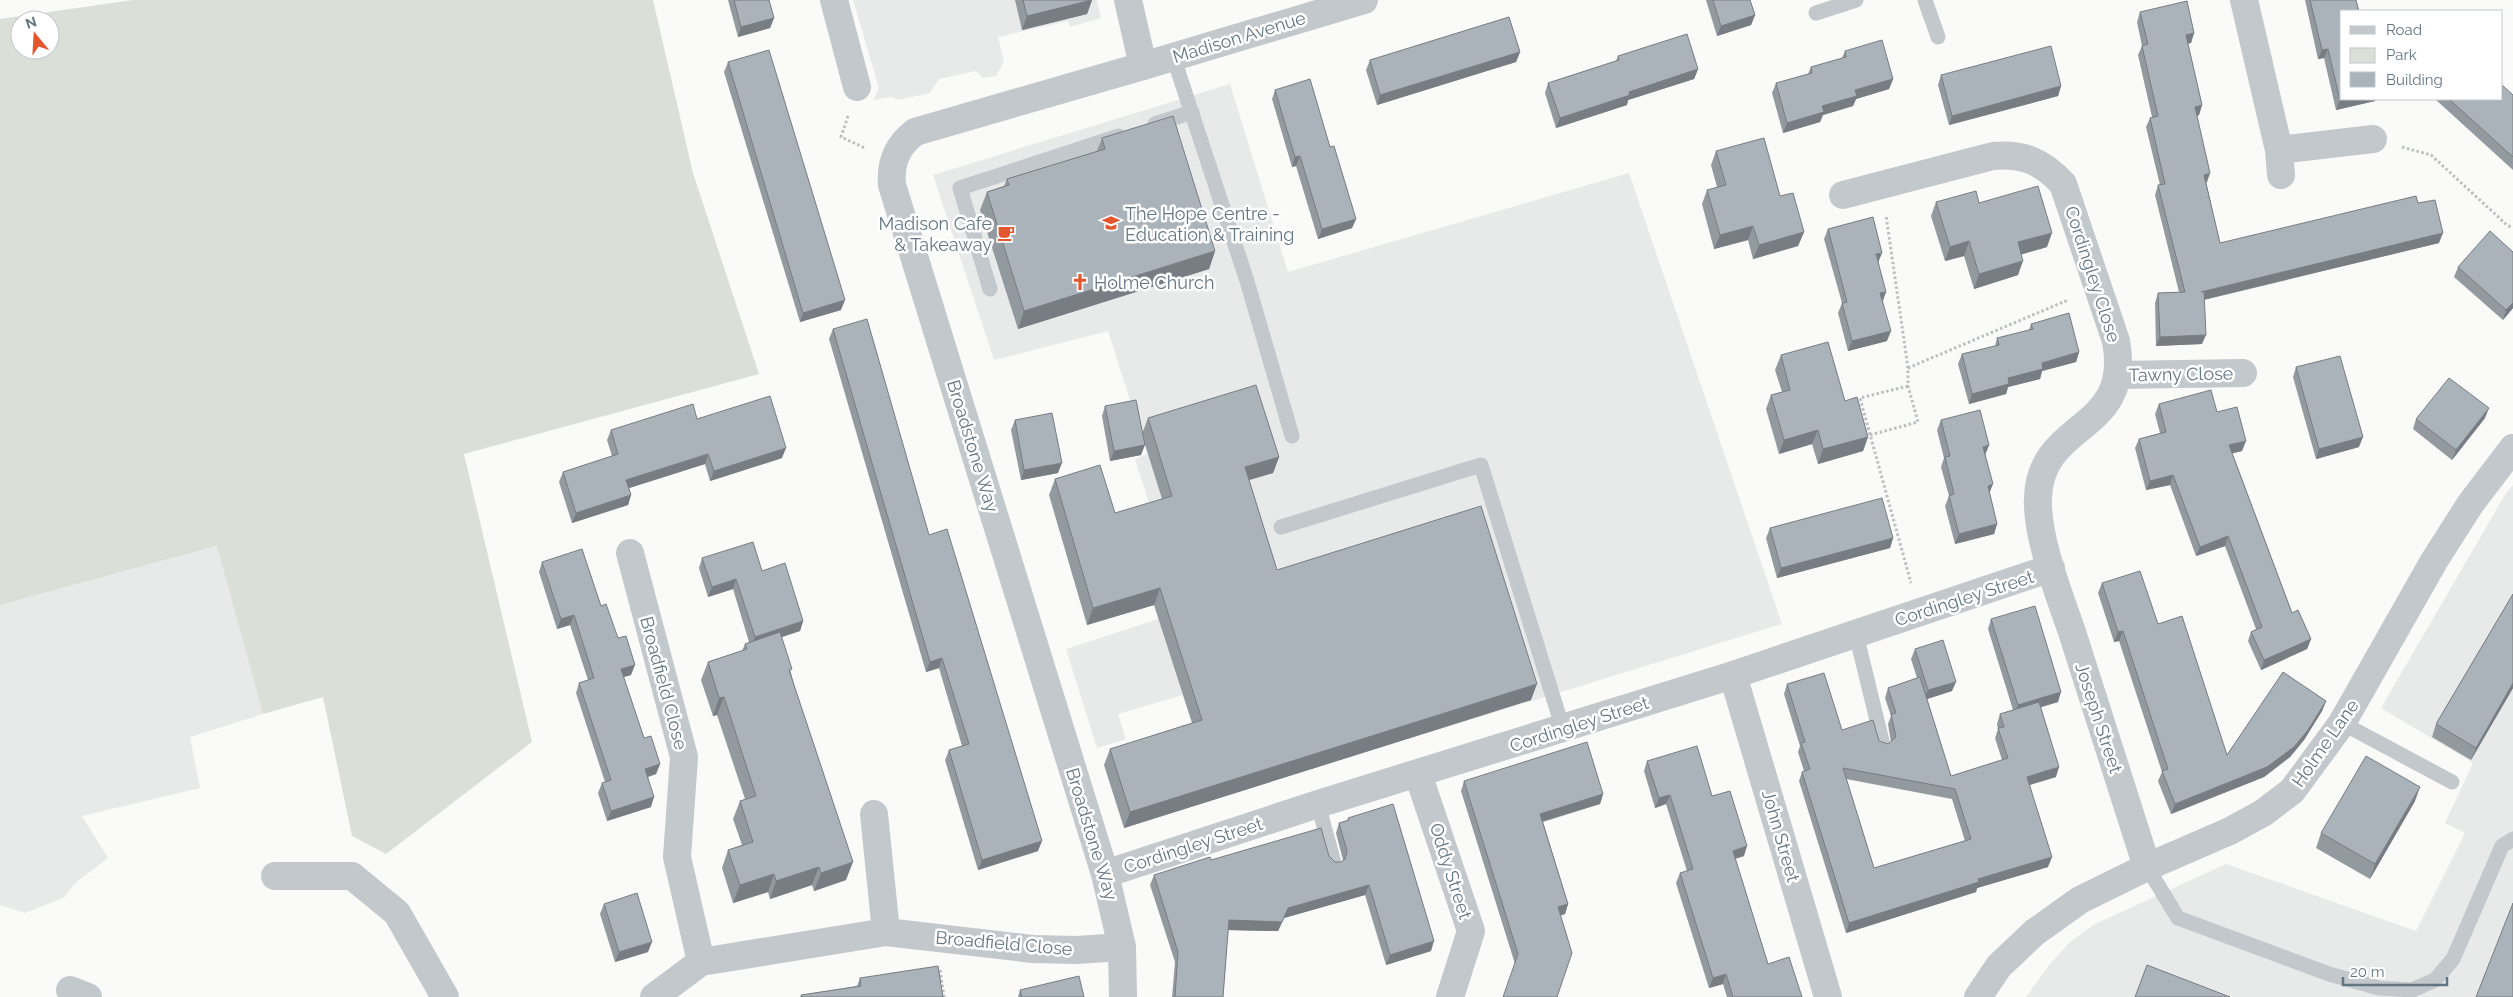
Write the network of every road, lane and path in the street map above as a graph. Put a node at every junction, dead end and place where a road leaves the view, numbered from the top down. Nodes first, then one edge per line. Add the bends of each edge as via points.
1 (834, 0) edge
2 (1128, 0) edge
3 (1364, 0) edge
4 (1856, 0) edge
5 (1925, 0) edge
6 (2244, 0) edge
7 (1816, 13) dead end
8 (1938, 37) dead end
9 (1173, 56) junction
10 (1143, 66) junction
11 (857, 87) joint
12 (1192, 112) junction
13 (2373, 139) joint
14 (893, 161) junction
15 (1882, 185) junction
16 (1843, 195) dead end
17 (2513, 227) edge
18 (2098, 287) junction
19 (990, 289) dead end
20 (1908, 368) junction
21 (2243, 373) dead end
22 (2118, 375) junction
23 (1908, 386) junction
24 (1870, 435) junction
25 (1292, 436) dead end
26 (2511, 455) edge
27 (1281, 527) dead end
28 (630, 553) dead end
29 (2051, 568) junction
30 (1918, 613) junction
31 (1856, 634) junction
32 (1733, 675) junction
33 (2342, 723) junction
34 (1563, 729) junction
35 (1883, 745) edge
36 (1418, 774) junction
37 (2452, 782) dead end
38 (1318, 804) junction
39 (874, 814) dead end
40 (2513, 839) edge
41 (1334, 863) edge
42 (2146, 867) junction
43 (1105, 874) junction
44 (275, 876) dead end
45 (886, 932) junction
46 (1122, 947) junction
47 (701, 962) junction
48 (445, 997) edge
49 (654, 997) edge
50 (1123, 997) edge
51 (1450, 997) edge
52 (1828, 997) edge
53 (1978, 997) edge

1 - 11 street
2 - 10 street
3 - 9 street, Madison Avenue
4 - 7 lane
5 - 8 lane
6 - 13 street via 2280,162
9 - 10 street, Madison Avenue
9 - 12 lane
10 - 14 street via 915,132 902,144
11 - 14 path via 841,138
12 - 19 lane via 960,188
12 - 25 lane via 1248,280
13 - 17 path via 2431,155 2508,226
14 - 43 street, Broadstone Way via 892,184
15 - 16 street, Cordingley Close
15 - 18 street, Cordingley Close via 1993,156 2009,154 2039,163 2062,184
15 - 20 path
18 - 20 path
18 - 22 street, Cordingley Close via 2116,341
20 - 23 path
21 - 22 street, Tawny Close
22 - 29 street, Cordingley Close via 2105,406 2094,419 2063,441 2050,456 2042,476 2039,516
23 - 24 path via 1918,422
23 - 24 path via 1860,398
24 - 30 path
26 - 33 street, Holme Lane via 2471,503 2434,561
27 - 34 lane via 1481,465
28 - 47 street, Broadfield Close via 684,757 677,857
29 - 30 street, Cordingley Street
29 - 42 street, Joseph Street
30 - 31 street, Cordingley Street
31 - 32 street, Cordingley Street
31 - 35 lane
32 - 34 street, Cordingley Street
32 - 52 street, John Street
33 - 37 lane
33 - 42 street, Holme Lane via 2292,791 2264,813
34 - 36 street, Cordingley Street
36 - 38 street, Cordingley Street
36 - 51 street, Oddy Street via 1471,931
38 - 41 lane
38 - 43 street, Cordingley Street
39 - 45 street
40 - 42 lane via 2502,846 2453,959 2435,980 2412,990 2379,988 2329,974 2178,918
42 - 53 street, Holme Lane via 2080,900 2035,932 1999,966
43 - 46 street, Broadstone Way
44 - 48 street via 352,876 397,913
45 - 46 street, Broadfield Close via 1033,949
45 - 47 street, Broadfield Close
46 - 50 street, Broadstone Way
47 - 49 street, Broadfield Close

